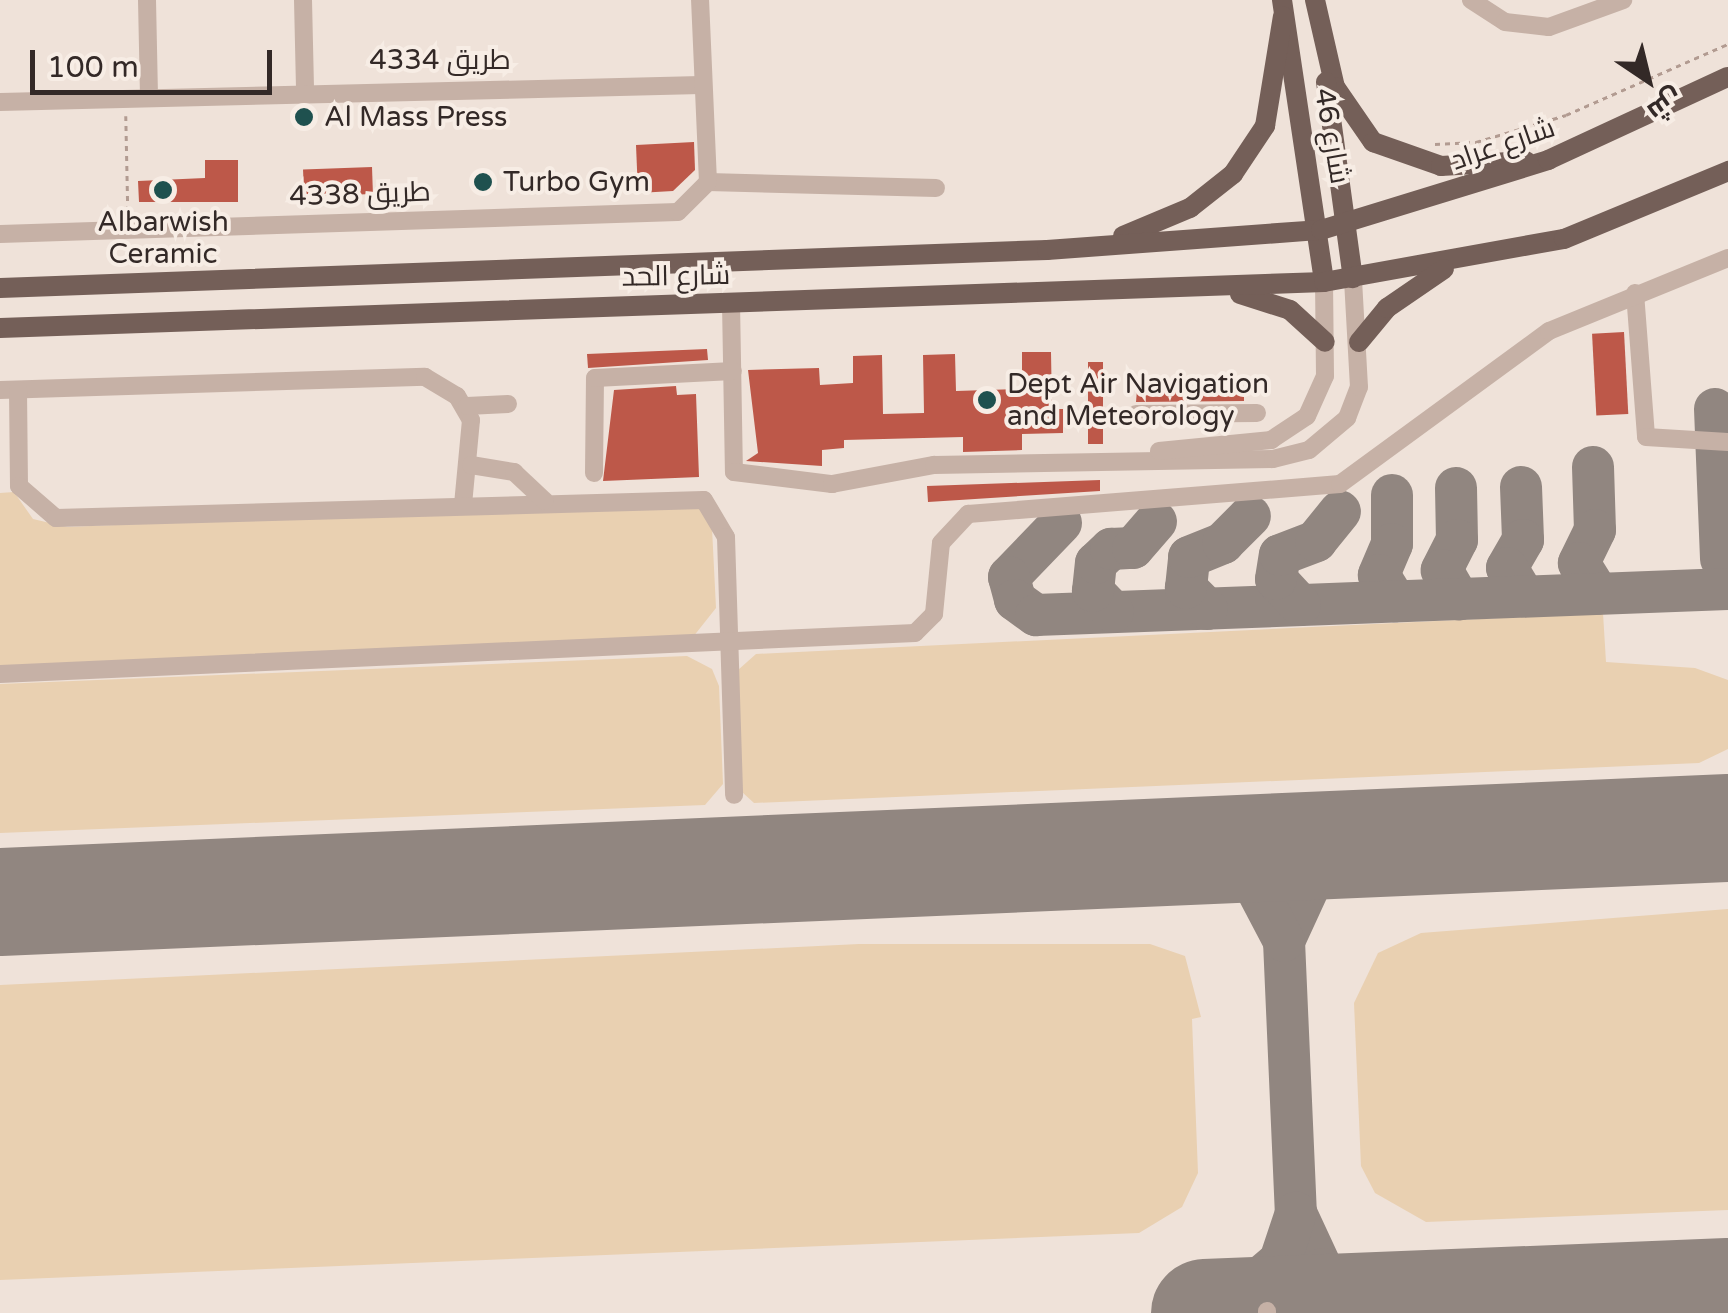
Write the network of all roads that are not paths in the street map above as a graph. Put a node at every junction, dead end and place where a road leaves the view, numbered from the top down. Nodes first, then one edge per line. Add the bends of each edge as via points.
1 (146, 0) edge
2 (304, 0) edge
3 (700, 0) edge
4 (1315, 0) edge
5 (1470, 0) edge
6 (1623, 0) edge
7 (1283, 8) edge
8 (1728, 77) edge
9 (701, 85) junction
10 (305, 88) junction
11 (148, 94) junction
12 (0, 102) edge
13 (1548, 160) junction
14 (1728, 171) edge
15 (708, 182) junction
16 (936, 188) dead end
17 (1346, 224) junction
18 (1320, 230) junction
19 (0, 234) edge
20 (1048, 250) junction
21 (1728, 258) edge
22 (1451, 264) junction
23 (1353, 278) junction
24 (1324, 282) junction
25 (0, 288) edge
26 (1228, 291) junction
27 (1635, 293) junction
28 (731, 303) junction
29 (0, 328) edge
30 (1325, 342) junction
31 (1359, 342) junction
32 (733, 371) junction
33 (9, 390) edge
34 (508, 404) dead end
35 (467, 406) junction
36 (1257, 412) dead end
37 (1136, 414) dead end
38 (1173, 414) junction
39 (9, 428) edge
40 (1728, 442) edge
41 (1231, 452) junction
42 (1187, 453) junction
43 (471, 466) junction
44 (594, 473) dead end
45 (9, 486) edge
46 (546, 502) junction
47 (462, 505) junction
48 (728, 645) junction
49 (0, 674) edge
50 (734, 794) dead end

1 - 11 street
2 - 10 street
3 - 9 street
4 - 13 main road via 1335,87 1373,142 1441,166
4 - 17 main road, شارع 46
5 - 6 street via 1505,22 1549,27
7 - 18 main road, شارع 46
7 - 20 main road via 1270,111 1233,174 1140,233
8 - 13 main road, شارع عراد
9 - 10 street, طريق 4334
9 - 15 street
10 - 11 street, طريق 4334
11 - 12 street, طريق 4334
13 - 17 main road, شارع عراد
14 - 22 main road via 1564,239
15 - 16 street
15 - 19 street, طريق 4338 via 678,212
17 - 18 main road, شارع الحد
17 - 23 main road, شارع 46
18 - 20 main road, شارع الحد
18 - 24 main road, شارع 46
20 - 25 main road, شارع الحد
21 - 27 street
22 - 23 main road
22 - 31 main road via 1387,308
23 - 24 main road, شارع الحد
23 - 31 street
24 - 26 main road, شارع الحد
24 - 30 street
26 - 28 main road, شارع الحد
26 - 30 main road via 1290,310
27 - 40 street via 1646,437
27 - 48 street via 1549,331 1340,484 968,514 941,542 934,614 921,630
28 - 29 main road, شارع الحد
28 - 32 street
30 - 41 street via 1322,391 1308,416 1272,440
31 - 41 street via 1360,387 1336,431 1292,456
32 - 42 street via 730,462 742,478 832,484 934,465 1075,464
32 - 44 street via 595,378
33 - 35 street via 379,372 425,377
33 - 39 street
34 - 35 street
35 - 43 street
36 - 38 street
37 - 38 street
38 - 42 street
39 - 45 street
41 - 42 street
43 - 46 street via 514,472
43 - 47 street
45 - 47 street via 46,516 78,520
46 - 47 street
46 - 48 street via 696,497 712,504 726,537
48 - 49 street
48 - 50 street

